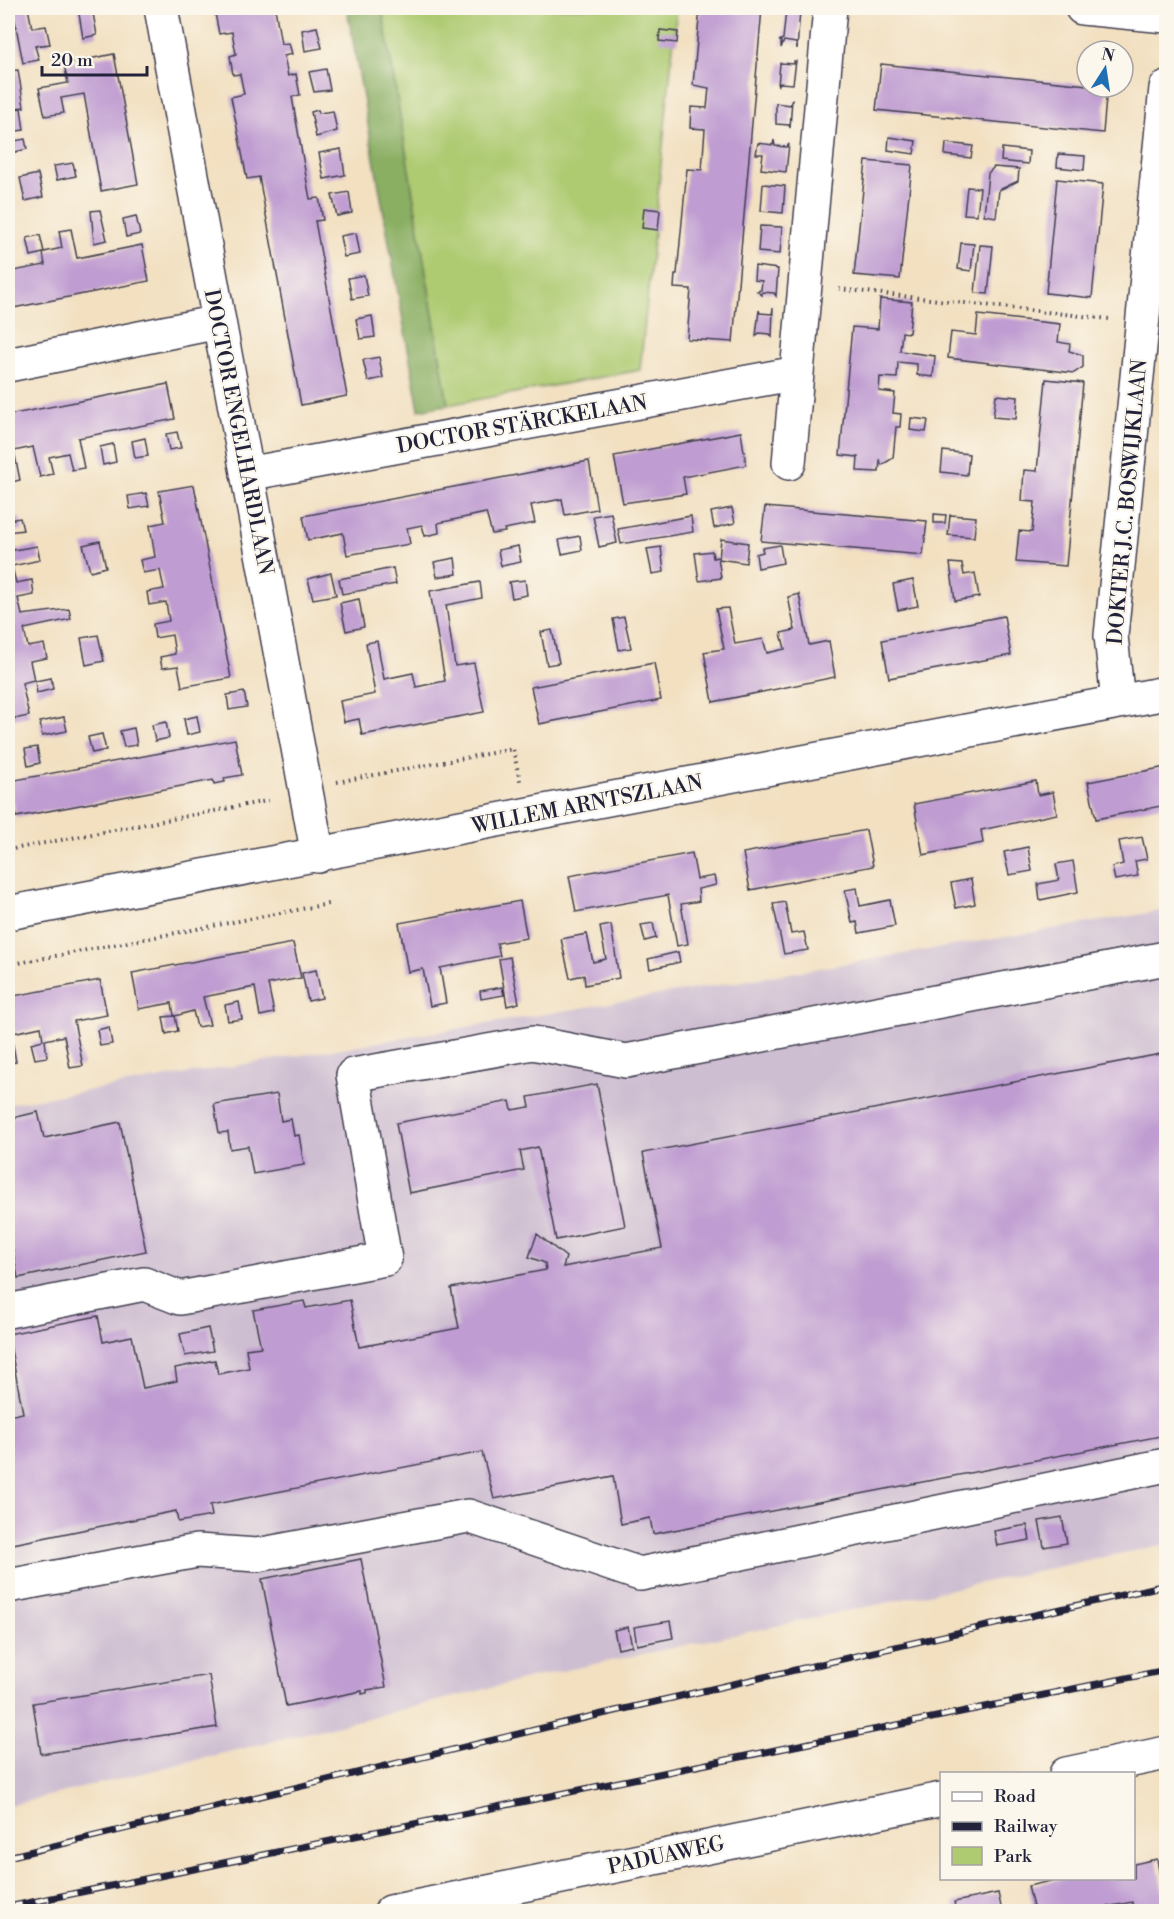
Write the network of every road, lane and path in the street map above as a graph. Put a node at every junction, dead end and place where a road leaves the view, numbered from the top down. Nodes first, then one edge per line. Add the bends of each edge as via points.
1 (161, 8) edge
2 (830, 8) edge
3 (1082, 8) edge
4 (1167, 16) edge
5 (1167, 88) edge
6 (1160, 215) edge
7 (805, 285) junction
8 (218, 322) junction
9 (1143, 322) junction
10 (8, 365) edge
11 (797, 373) junction
12 (789, 463) dead end
13 (247, 474) junction
14 (1167, 693) edge
15 (1118, 702) junction
16 (318, 856) junction
17 (328, 904) dead end
18 (8, 914) edge
19 (1167, 958) edge
20 (8, 965) edge
21 (8, 1311) edge
22 (1167, 1466) edge
23 (8, 1586) edge
24 (1167, 1753) edge
25 (1071, 1772) edge
26 (940, 1799) edge
27 (440, 1906) edge
28 (391, 1911) edge

1 - 8 street, DOCTOR ENGELHARDLAAN
2 - 7 street
3 - 4 street
5 - 6 street, DOKTER J.C. BOSWIJKLAAN
6 - 9 street, DOKTER J.C. BOSWIJKLAAN
7 - 9 path
7 - 11 street
8 - 10 street
8 - 13 street, DOCTOR ENGELHARDLAAN
9 - 15 street, DOKTER J.C. BOSWIJKLAAN via 1111,636
11 - 12 street
11 - 13 street, DOCTOR STÄRCKELAAN
13 - 16 street, DOCTOR ENGELHARDLAAN
14 - 15 street, WILLEM ARNTSZLAAN
15 - 16 street, WILLEM ARNTSZLAAN
16 - 18 street, WILLEM ARNTSZLAAN
17 - 20 path
19 - 21 street via 626,1061 534,1043 352,1075 385,1259 180,1298 144,1284
22 - 23 street via 640,1574 468,1516 257,1555 196,1551
24 - 25 street
26 - 27 street, PADUAWEG
27 - 28 street, PADUAWEG

